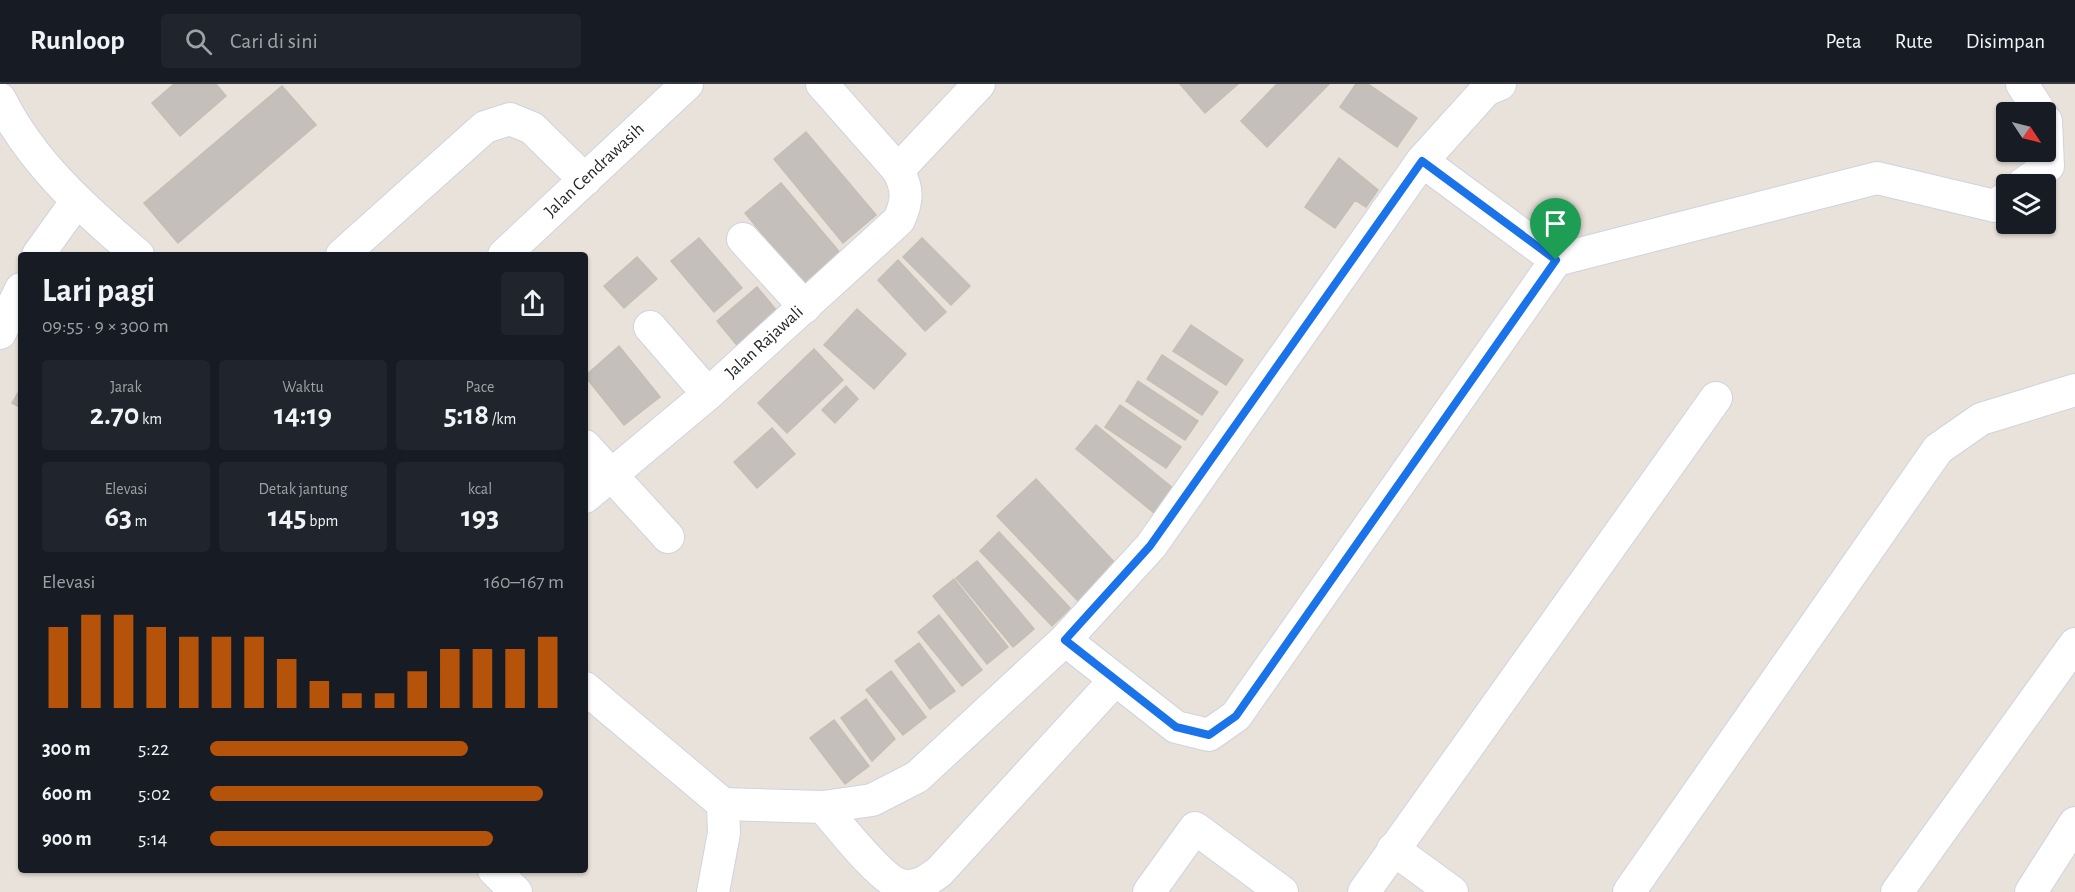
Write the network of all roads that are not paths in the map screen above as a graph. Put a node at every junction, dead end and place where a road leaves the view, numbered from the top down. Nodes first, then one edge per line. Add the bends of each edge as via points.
1 (687, 84) edge
2 (822, 84) edge
3 (979, 84) edge
4 (1500, 84) edge
5 (2022, 84) edge
6 (0, 99) edge
7 (2034, 102) edge
8 (1422, 161) junction
9 (2048, 162) edge
10 (898, 170) junction
11 (2037, 174) edge
12 (585, 180) junction
13 (76, 202) junction
14 (1996, 205) edge
15 (743, 239) dead end
16 (40, 252) edge
17 (134, 252) edge
18 (345, 252) edge
19 (507, 252) edge
20 (1556, 260) junction
21 (18, 295) edge
22 (805, 307) junction
23 (650, 327) dead end
24 (0, 333) edge
25 (2075, 390) edge
26 (708, 394) junction
27 (1716, 398) dead end
28 (588, 449) edge
29 (611, 475) junction
30 (588, 494) edge
31 (668, 537) dead end
32 (1065, 640) junction
33 (2075, 644) edge
34 (1115, 680) junction
35 (588, 691) edge
36 (723, 804) junction
37 (823, 807) junction
38 (2075, 823) edge
39 (1393, 849) junction
40 (497, 873) edge
41 (516, 892) edge
42 (713, 892) edge
43 (1149, 892) edge
44 (1282, 892) edge
45 (1364, 892) edge
46 (1452, 892) edge
47 (1629, 892) edge
48 (1897, 892) edge
49 (2031, 892) edge

1 - 12 street, Jalan Cendrawasih
2 - 10 street
3 - 10 street
4 - 8 street via 1486,90
5 - 7 street
6 - 13 street via 14,126
8 - 20 street
8 - 32 street via 1150,546
9 - 11 street
10 - 22 street, Jalan Rajawali via 906,184 907,202 899,220
12 - 18 street via 532,128 510,119 485,127
12 - 19 street, Jalan Cendrawasih
13 - 16 street
13 - 17 street
14 - 20 street via 1877,178
15 - 22 street
20 - 34 street via 1236,716 1209,735 1176,727
21 - 24 street
22 - 26 street, Jalan Rajawali
23 - 26 street
25 - 47 street via 1981,419 1938,449
26 - 29 street, Jalan Rajawali
27 - 39 street
28 - 29 street
29 - 30 street, Jalan Rajawali
29 - 31 street
32 - 34 street
32 - 37 street via 917,777 872,800
33 - 48 street
34 - 37 street via 939,872 922,884 902,886 887,878
35 - 36 street
36 - 37 street
36 - 42 street via 724,833
38 - 49 street
39 - 45 street
39 - 46 street
40 - 41 street
43 - 44 street via 1195,828

